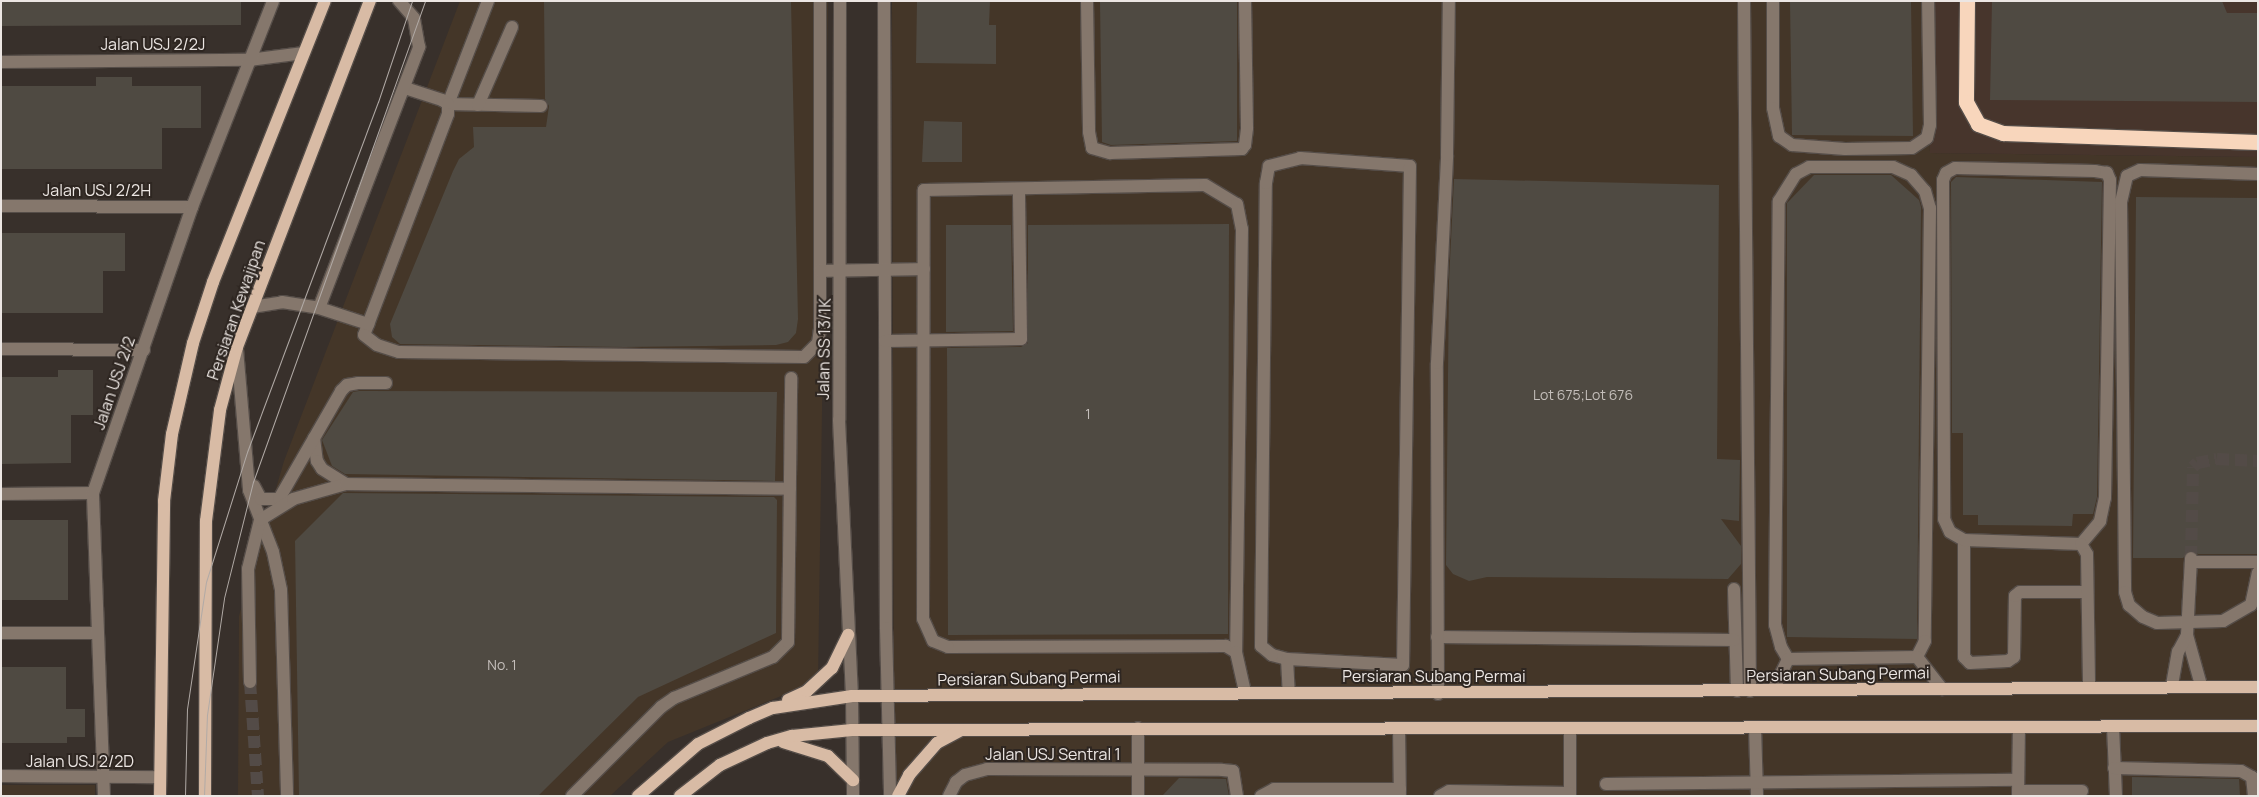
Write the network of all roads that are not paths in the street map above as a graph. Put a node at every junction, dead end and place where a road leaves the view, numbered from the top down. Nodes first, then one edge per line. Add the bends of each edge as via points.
1 (273, 1) edge
2 (325, 1) edge
3 (370, 1) edge
4 (399, 1) edge
5 (488, 1) edge
6 (820, 1) edge
7 (840, 1) edge
8 (884, 1) edge
9 (1087, 1) edge
10 (1245, 1) edge
11 (1449, 1) edge
12 (1744, 1) edge
13 (1773, 1) edge
14 (1928, 1) edge
15 (1967, 1) edge
16 (512, 27) dead end
17 (304, 53) junction
18 (249, 60) junction
19 (1, 62) edge
20 (405, 88) junction
21 (448, 104) junction
22 (478, 105) junction
23 (541, 106) dead end
24 (2258, 142) edge
25 (2258, 174) edge
26 (1019, 189) junction
27 (1, 206) edge
28 (192, 207) junction
29 (884, 269) junction
30 (924, 269) junction
31 (820, 271) junction
32 (841, 271) junction
33 (252, 307) junction
34 (319, 308) junction
35 (368, 324) junction
36 (924, 340) junction
37 (884, 341) junction
38 (237, 347) junction
39 (1, 349) edge
40 (144, 350) junction
41 (791, 378) dead end
42 (386, 383) dead end
43 (314, 438) junction
44 (246, 473) junction
45 (346, 484) junction
46 (790, 489) junction
47 (93, 493) junction
48 (1, 494) edge
49 (260, 520) junction
50 (1964, 540) junction
51 (2081, 544) junction
52 (2258, 562) edge
53 (2258, 573) edge
54 (1734, 589) dead end
55 (2088, 592) junction
56 (2188, 630) junction
57 (1, 633) edge
58 (97, 633) junction
59 (848, 635) junction
60 (1437, 637) junction
61 (1734, 640) junction
62 (1236, 652) junction
63 (1917, 657) junction
64 (1287, 659) junction
65 (1788, 659) junction
66 (250, 682) tunnel mouth
67 (2172, 685) junction
68 (2201, 685) junction
69 (2089, 687) junction
70 (2258, 687) edge
71 (1942, 689) junction
72 (1773, 690) junction
73 (1736, 691) junction
74 (1750, 691) junction
75 (1244, 692) junction
76 (1289, 692) junction
77 (1438, 694) junction
78 (852, 696) junction
79 (889, 696) junction
80 (773, 708) junction
81 (2258, 726) edge
82 (2019, 727) junction
83 (2113, 727) junction
84 (973, 728) junction
85 (1138, 728) junction
86 (1399, 728) junction
87 (1756, 728) junction
88 (890, 729) junction
89 (1570, 729) junction
90 (852, 730) junction
91 (774, 741) junction
92 (2114, 768) junction
93 (1138, 770) junction
94 (1, 776) edge
95 (104, 777) junction
96 (159, 777) junction
97 (853, 780) junction
98 (1757, 782) junction
99 (1606, 784) dead end
100 (2018, 789) edge
101 (2082, 791) dead end
102 (1400, 792) edge
103 (1570, 794) edge
104 (104, 796) edge
105 (160, 796) edge
106 (205, 796) edge
107 (287, 796) edge
108 (572, 796) edge
109 (638, 796) edge
110 (680, 796) edge
111 (853, 796) edge
112 (890, 796) edge
113 (898, 796) edge
114 (949, 796) edge
115 (1138, 796) edge
116 (1237, 796) edge
117 (1261, 796) edge
118 (1440, 796) edge
119 (1757, 796) edge
120 (2116, 796) edge
121 (2254, 796) edge

1 - 18 street, Jalan USJ 2/2
2 - 17 main road, Persiaran Kewajipan
3 - 33 main road, Persiaran Kewajipan
4 - 20 street via 414,18 420,47
5 - 21 street
6 - 31 street
7 - 32 street, Jalan SS 13/1K via 837,148
8 - 29 street
9 - 10 street via 1089,132 1092,148 1110,153 1242,149 1247,128
11 - 60 street via 1447,155 1437,363
12 - 74 street
13 - 14 street via 1773,108 1779,136 1792,145 1845,149 1912,148 1927,138 1930,124
15 - 24 highway via 1966,102 1978,124 2004,133
16 - 22 street
17 - 18 street, Jalan USJ 2/2J
17 - 96 main road, Persiaran Kewajipan via 213,282 172,434 164,501
18 - 19 street, Jalan USJ 2/2J
18 - 28 street, Jalan USJ 2/2
20 - 21 street
20 - 34 street
21 - 22 street
21 - 35 street via 445,124
22 - 23 street
25 - 56 street via 2140,170 2128,176 2123,188 2125,592 2129,605 2143,617
26 - 30 street via 924,190
26 - 36 street via 1021,339
26 - 62 street via 1205,185 1237,204 1242,229
27 - 28 street, Jalan USJ 2/2H
28 - 40 street, Jalan USJ 2/2
29 - 30 street
29 - 32 street
29 - 37 street
30 - 36 street
31 - 32 street
31 - 35 street via 818,343 804,357 399,352 377,345 364,335
32 - 59 street, Jalan SS 13/1K via 839,420
33 - 34 street via 282,302
33 - 38 main road, Persiaran Kewajipan
34 - 35 street
36 - 37 street
36 - 62 street via 923,619 933,641 948,647 1226,646
37 - 79 street
38 - 44 street
38 - 106 main road, Persiaran Kewajipan via 220,410 206,521
39 - 40 street
40 - 47 street, Jalan USJ 2/2
41 - 46 street
42 - 43 street via 347,386
43 - 44 street via 279,499 261,499
43 - 45 street via 316,461 322,469
44 - 49 street
45 - 46 street
45 - 49 street via 293,499
46 - 108 street via 789,631 784,649 661,707
47 - 48 street
47 - 58 street, Jalan USJ 2/2
49 - 66 street via 248,569
49 - 107 street via 281,590
50 - 51 street
50 - 51 street via 1950,532 1944,519 1943,180 1946,173 1955,168 2095,171 2107,173 2110,180 2106,498 2100,522
50 - 55 street via 1964,657 1970,663 2008,661 2014,657 2015,596 2020,592
51 - 55 street via 2087,554
52 - 56 street via 2191,560
53 - 56 street via 2251,605 2223,621
54 - 61 street
55 - 69 street
56 - 67 street via 2178,652
56 - 68 street
57 - 58 street
58 - 95 street, Jalan USJ 2/2
59 - 78 street, Jalan SS 13/1K
59 - 80 main road via 832,668 807,691
60 - 61 street
60 - 77 street
61 - 73 street
62 - 75 street
63 - 65 street
63 - 65 street via 1925,641 1930,208 1925,191 1911,175 1893,167 1809,167 1796,174 1779,201 1775,625 1780,647
63 - 71 street
64 - 64 street via 1272,655 1261,646 1266,184 1269,166 1300,158 1410,166 1403,665
64 - 76 street
65 - 72 street
67 - 68 main road, Persiaran Subang Permai
67 - 69 main road, Persiaran Subang Permai
68 - 70 main road, Persiaran Subang Permai
69 - 71 main road, Persiaran Subang Permai
71 - 72 main road, Persiaran Subang Permai
72 - 74 main road, Persiaran Subang Permai
73 - 74 main road, Persiaran Subang Permai
73 - 77 main road, Persiaran Subang Permai
75 - 76 main road, Persiaran Subang Permai
75 - 79 main road, Persiaran Subang Permai
76 - 77 main road, Persiaran Subang Permai
78 - 79 main road, Persiaran Subang Permai
78 - 80 main road, Persiaran Subang Permai
78 - 90 street, Jalan SS 13/1K
79 - 88 street
80 - 109 main road, Persiaran Subang Permai via 698,744
81 - 83 main road
82 - 83 main road
82 - 87 main road
82 - 100 street
83 - 92 street
84 - 85 main road
84 - 88 main road
84 - 113 main road via 954,732 937,743 909,775
85 - 86 main road
85 - 93 street
86 - 89 main road
86 - 102 street
87 - 89 main road
87 - 98 street
88 - 90 main road
88 - 112 street
89 - 103 street
90 - 91 main road
90 - 97 street, Jalan SS 13/1K
91 - 97 main road via 794,743 828,756
91 - 110 main road via 720,765
92 - 120 street
92 - 121 street via 2241,771 2252,777
93 - 114 street, Jalan USJ Sentral 1 via 987,769 965,775 956,782
93 - 115 street
93 - 116 street, Jalan USJ Sentral 1 via 1233,771
94 - 95 street, Jalan USJ 2/2D
95 - 96 street, Jalan USJ 2/2D
95 - 104 street, Jalan USJ 2/2
96 - 105 main road, Persiaran Kewajipan
97 - 111 street, Jalan SS 13/1K
98 - 99 street
98 - 100 street
98 - 119 street
100 - 101 street
102 - 117 street via 1287,788
103 - 118 street via 1449,791

